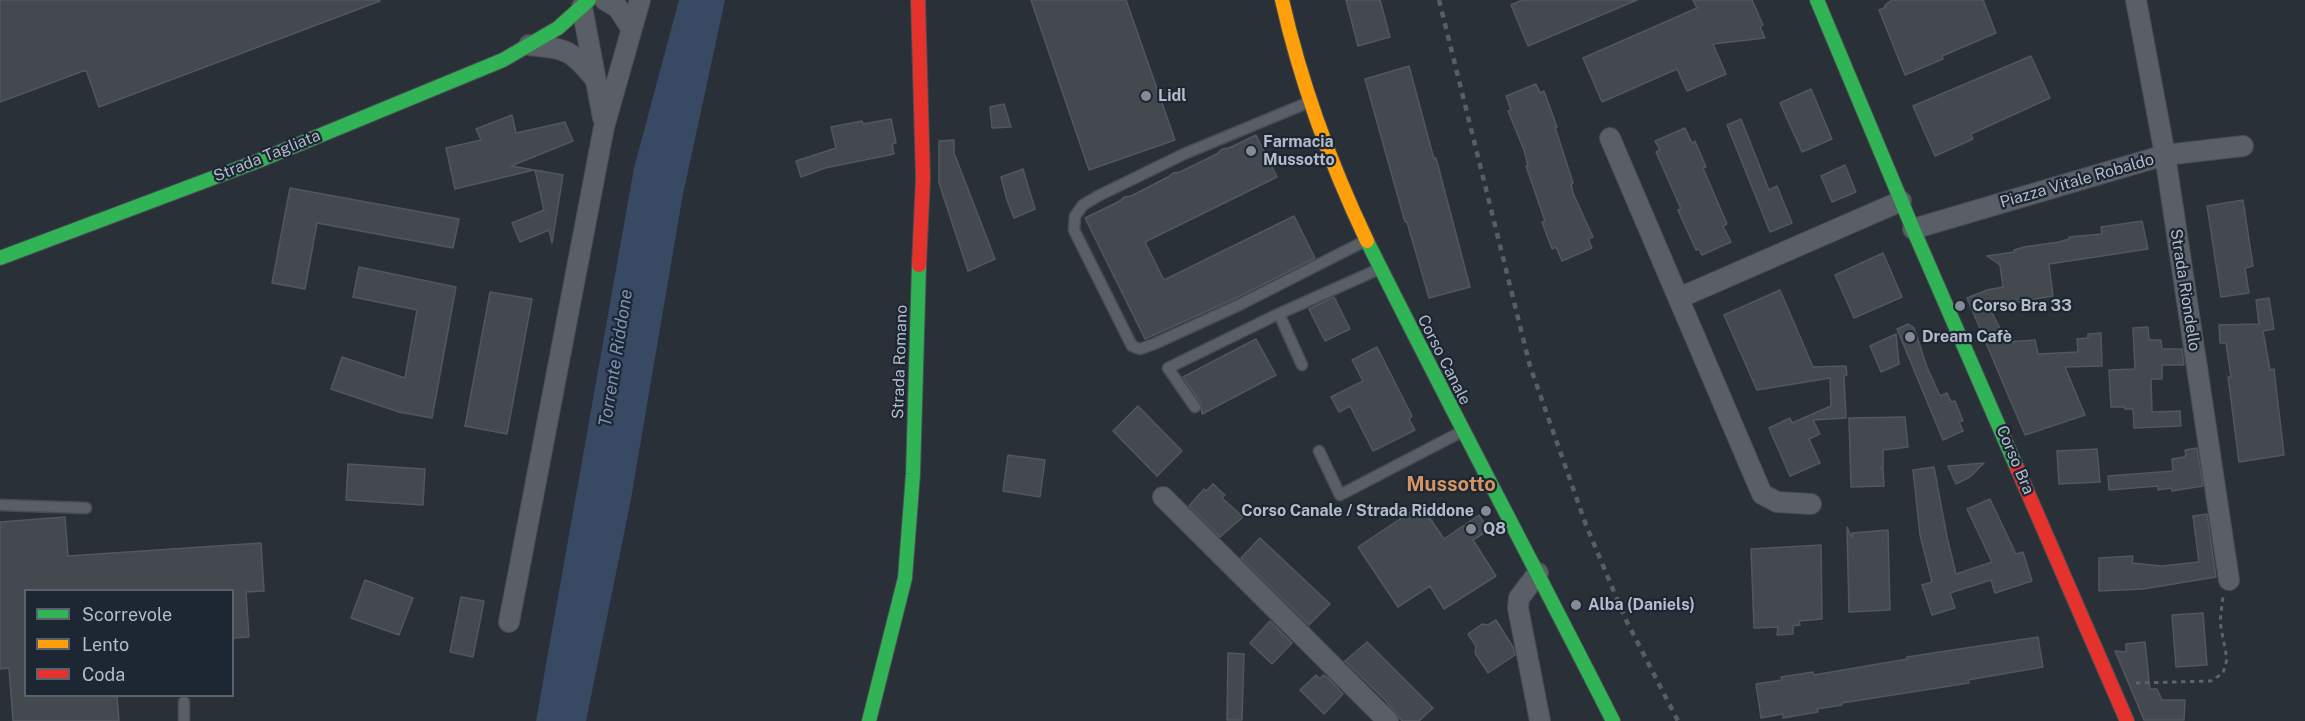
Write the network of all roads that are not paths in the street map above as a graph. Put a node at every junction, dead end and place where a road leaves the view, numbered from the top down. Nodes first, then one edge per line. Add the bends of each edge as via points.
1 (606, 0) edge
2 (640, 0) edge
3 (918, 0) edge
4 (1282, 0) edge
5 (1816, 0) edge
6 (2136, 0) edge
7 (586, 3) edge
8 (631, 28) junction
9 (529, 45) junction
10 (597, 81) junction
11 (1309, 102) junction
12 (604, 127) junction
13 (1610, 138) dead end
14 (2243, 146) dead end
15 (2165, 155) junction
16 (1901, 201) junction
17 (1914, 229) junction
18 (1366, 240) junction
19 (0, 258) edge
20 (1379, 268) junction
21 (1678, 298) junction
22 (1279, 314) junction
23 (1302, 365) dead end
24 (1195, 408) dead end
25 (1462, 431) junction
26 (1319, 451) dead end
27 (1162, 497) dead end
28 (1811, 504) dead end
29 (0, 505) edge
30 (86, 508) dead end
31 (1538, 573) junction
32 (2229, 580) road end
33 (509, 622) dead end
34 (184, 702) dead end
35 (1611, 718) edge
36 (184, 721) edge
37 (869, 721) edge
38 (1388, 721) edge
39 (1540, 721) edge
40 (1590, 721) edge
41 (2127, 721) edge

1 - 8 street via 618,8
2 - 8 street, Strada Tagliata
3 - 37 street, Strada Romano via 923,178 914,474 904,578
4 - 11 street, Corso Canale
5 - 16 street, Corso Bra
6 - 15 street, Strada Riondello
7 - 9 street, Strada Tagliata via 558,28
7 - 10 street, Strada Tagliata
8 - 12 street, Strada Tagliata
9 - 10 street via 562,48 581,61
9 - 19 street, Strada Tagliata via 503,60 258,161
10 - 12 street, Strada Tagliata
11 - 18 street, Corso Canale via 1335,173
11 - 18 lane via 1184,154 1098,196 1083,205 1074,230 1132,346 1140,349 1239,305
12 - 33 street, Strada Tagliata
13 - 21 street
14 - 15 street, Piazza Vitale Robaldo
15 - 17 street, Piazza Vitale Robaldo
15 - 32 street, Strada Riondello
16 - 17 street, Corso Bra
16 - 21 street
17 - 41 street, Corso Bra
18 - 20 street, Corso Canale
20 - 22 lane
20 - 25 street, Corso Canale
21 - 28 street via 1762,494 1777,502
22 - 23 lane
22 - 24 lane via 1168,368
25 - 26 lane via 1340,495
25 - 31 street, Corso Canale
27 - 38 street
29 - 30 lane
31 - 35 street, Corso Canale
31 - 39 street via 1519,598 1518,608
34 - 36 lane
35 - 40 street

